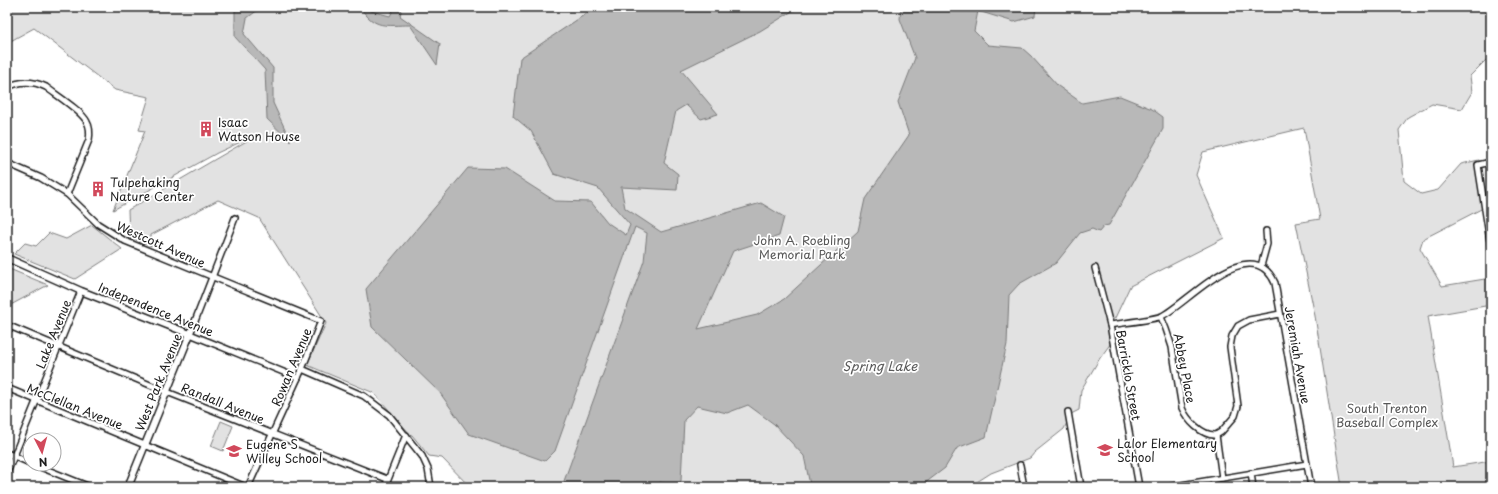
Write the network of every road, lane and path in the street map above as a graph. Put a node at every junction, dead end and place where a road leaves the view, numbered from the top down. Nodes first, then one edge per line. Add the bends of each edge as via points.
1 (7, 88) edge
2 (1491, 162) edge
3 (7, 163) edge
4 (67, 194) junction
5 (235, 218) dead end
6 (1266, 231) dead end
7 (1491, 248) edge
8 (7, 258) edge
9 (1261, 266) junction
10 (1095, 268) dead end
11 (212, 277) junction
12 (81, 291) junction
13 (1280, 314) junction
14 (1161, 317) junction
15 (321, 321) joint
16 (7, 325) edge
17 (1110, 325) junction
18 (190, 334) junction
19 (59, 346) junction
20 (302, 369) junction
21 (298, 378) junction
22 (7, 388) edge
23 (167, 392) junction
24 (37, 401) junction
25 (1068, 412) dead end
26 (273, 434) junction
27 (406, 435) junction
28 (1216, 435) junction
29 (144, 445) junction
30 (7, 453) edge
31 (14, 456) junction
32 (22, 460) edge
33 (1307, 464) junction
34 (1020, 465) dead end
35 (53, 472) edge
36 (7, 473) edge
37 (1251, 473) junction
38 (1222, 478) junction
39 (387, 479) junction
40 (1195, 485) edge
41 (90, 487) edge
42 (128, 487) edge
43 (248, 487) edge
44 (385, 487) edge
45 (431, 487) edge
46 (1024, 487) edge
47 (1081, 487) edge
48 (1139, 487) edge
49 (1169, 487) edge
50 (1253, 487) edge
51 (1311, 487) edge

1 - 4 street via 25,82 40,84 87,122 89,140
2 - 7 street via 1478,165
3 - 4 street, Westcott Avenue via 41,178
4 - 11 street, Westcott Avenue via 98,224 118,238
5 - 11 street, West Park Avenue
6 - 9 street via 1268,244
8 - 12 street, Independence Avenue
9 - 13 street, Jeremiah Avenue via 1269,272 1275,283
9 - 14 street via 1243,265 1222,272
10 - 17 street, Barricklo Street
11 - 15 street, Westcott Avenue
11 - 18 street, West Park Avenue
12 - 18 street, Independence Avenue
12 - 19 street, Lake Avenue
13 - 28 street via 1249,320 1238,326 1232,336 1230,347 1238,406 1235,416
13 - 33 street, Jeremiah Avenue
14 - 17 street
14 - 28 street, Abbey Place via 1170,342 1184,414 1192,424 1209,435
15 - 20 street, Rowan Avenue
16 - 19 street, Randall Avenue
17 - 48 street, Barricklo Street
18 - 21 street, Independence Avenue
18 - 23 street, West Park Avenue
19 - 23 street, Randall Avenue
19 - 24 street, Lake Avenue
20 - 21 street, Rowan Avenue
20 - 27 street via 369,399 389,415
21 - 26 street, Rowan Avenue
22 - 24 street, McClellan Avenue
23 - 26 street, Randall Avenue
23 - 29 street, West Park Avenue
24 - 29 street, McClellan Avenue
24 - 31 street, Lake Avenue
25 - 47 street
26 - 39 street, Randall Avenue
26 - 43 street, Rowan Avenue
27 - 39 street
27 - 45 street via 426,462
28 - 38 street
29 - 42 street, West Park Avenue
29 - 43 street, McClellan Avenue
30 - 31 street
31 - 32 street
31 - 36 street, Lake Avenue
33 - 37 street
33 - 51 street, Jeremiah Avenue
34 - 46 street
35 - 41 street
37 - 38 street
37 - 50 street
38 - 40 street
39 - 44 street
40 - 49 street

